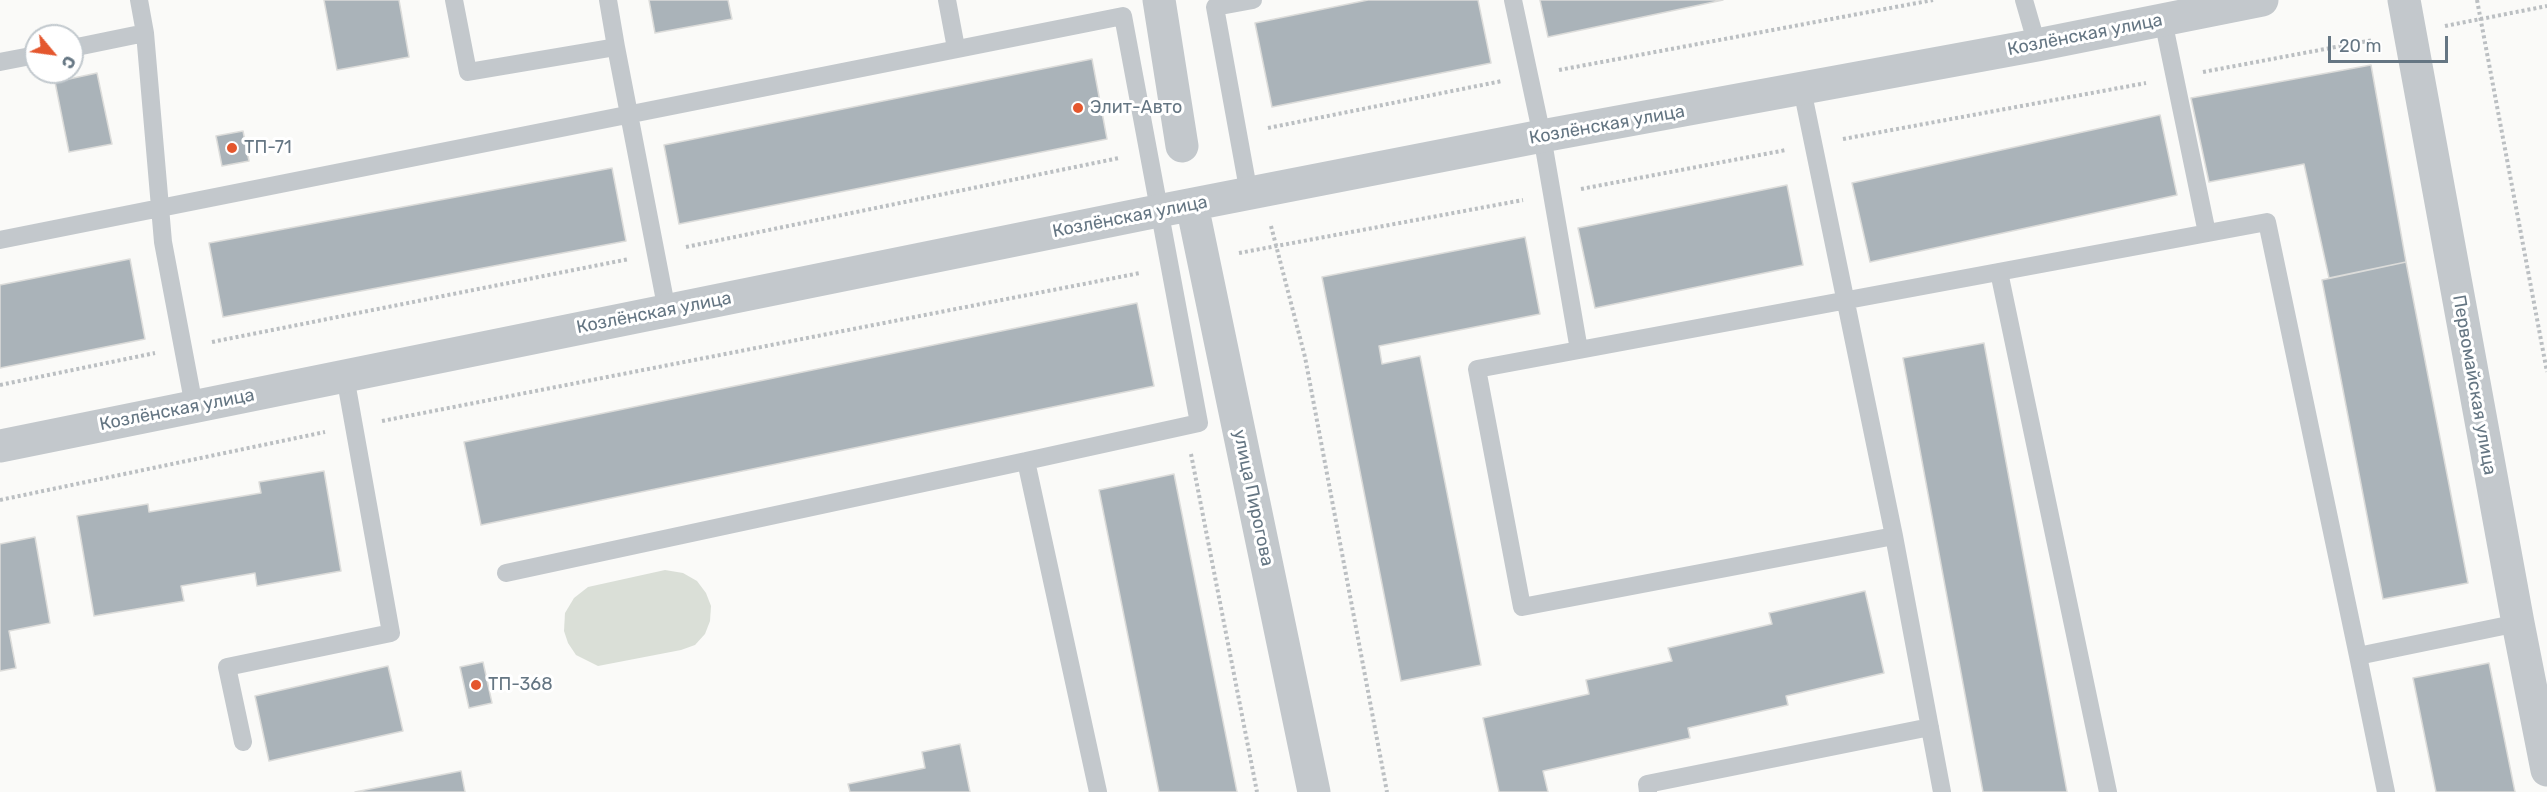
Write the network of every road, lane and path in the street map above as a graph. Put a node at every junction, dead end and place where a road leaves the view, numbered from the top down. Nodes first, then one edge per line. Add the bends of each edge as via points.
1 (139, 0) edge
2 (454, 0) edge
3 (608, 0) edge
4 (947, 0) edge
5 (1158, 0) edge
6 (1252, 0) edge
7 (1513, 0) edge
8 (2024, 0) edge
9 (2262, 0) edge
10 (2404, 0) edge
11 (2477, 0) edge
12 (2547, 6) edge
13 (2163, 20) junction
14 (2481, 20) junction
15 (145, 33) junction
16 (2037, 45) junction
17 (84, 46) edge
18 (616, 46) junction
19 (956, 48) junction
20 (24, 57) edge
21 (0, 62) edge
22 (1802, 89) junction
23 (630, 116) junction
24 (1542, 136) junction
25 (1182, 146) dead end
26 (1147, 152) junction
27 (1256, 192) junction
28 (1192, 205) junction
29 (161, 208) junction
30 (1158, 212) junction
31 (2207, 232) junction
32 (0, 240) edge
33 (656, 253) junction
34 (1999, 272) junction
35 (1143, 273) dead end
36 (1844, 300) junction
37 (667, 311) junction
38 (183, 348) junction
39 (1579, 350) junction
40 (2547, 372) edge
41 (345, 376) junction
42 (0, 385) edge
43 (194, 406) junction
44 (354, 426) junction
45 (1185, 426) junction
46 (0, 446) edge
47 (1026, 462) junction
48 (0, 500) edge
49 (1894, 536) junction
50 (506, 573) dead end
51 (2518, 623) junction
52 (2358, 656) junction
53 (1930, 727) junction
54 (243, 742) dead end
55 (2547, 770) edge
56 (1098, 792) edge
57 (1257, 792) edge
58 (1314, 792) edge
59 (1387, 792) edge
60 (1648, 792) edge
61 (1942, 792) edge
62 (2108, 792) edge
63 (2386, 792) edge

1 - 15 lane
2 - 18 lane via 468,72
3 - 18 lane
4 - 19 lane
5 - 25 street
6 - 27 lane via 1215,7
7 - 24 lane
8 - 16 lane
9 - 13 street, Козлёнская улица
10 - 51 street, Первомайская улица
11 - 14 path
12 - 14 path
13 - 16 street, Козлёнская улица
13 - 31 lane
14 - 40 path
15 - 17 lane
15 - 29 lane
16 - 22 street, Козлёнская улица
18 - 23 lane
19 - 23 lane
19 - 26 lane via 1123,16
20 - 21 lane
22 - 24 street, Козлёнская улица
22 - 36 lane
23 - 29 lane
23 - 33 lane
24 - 27 street, Козлёнская улица
24 - 39 lane
26 - 30 lane
26 - 33 path
27 - 28 street, Козлёнская улица
27 - 59 path via 1305,357
28 - 30 street, Козлёнская улица
28 - 58 street, улица Пирогова
29 - 32 lane
29 - 38 lane via 163,242
30 - 37 street, Козлёнская улица
30 - 45 lane via 1199,423
31 - 34 lane
31 - 52 lane via 2268,222
33 - 37 lane
33 - 38 path
34 - 36 lane
34 - 62 lane
35 - 44 path
36 - 39 lane
36 - 49 lane
37 - 41 street, Козлёнская улица
38 - 42 path
38 - 43 lane
39 - 49 lane via 1477,369 1522,607
41 - 43 street, Козлёнская улица
41 - 44 lane
43 - 46 street, Козлёнская улица
44 - 48 path
44 - 54 lane via 391,633 227,667
45 - 47 lane
45 - 57 path
47 - 50 lane
47 - 56 lane
49 - 53 lane
51 - 52 lane
51 - 55 street, Первомайская улица
52 - 63 lane
53 - 60 lane via 1647,784
53 - 61 lane

